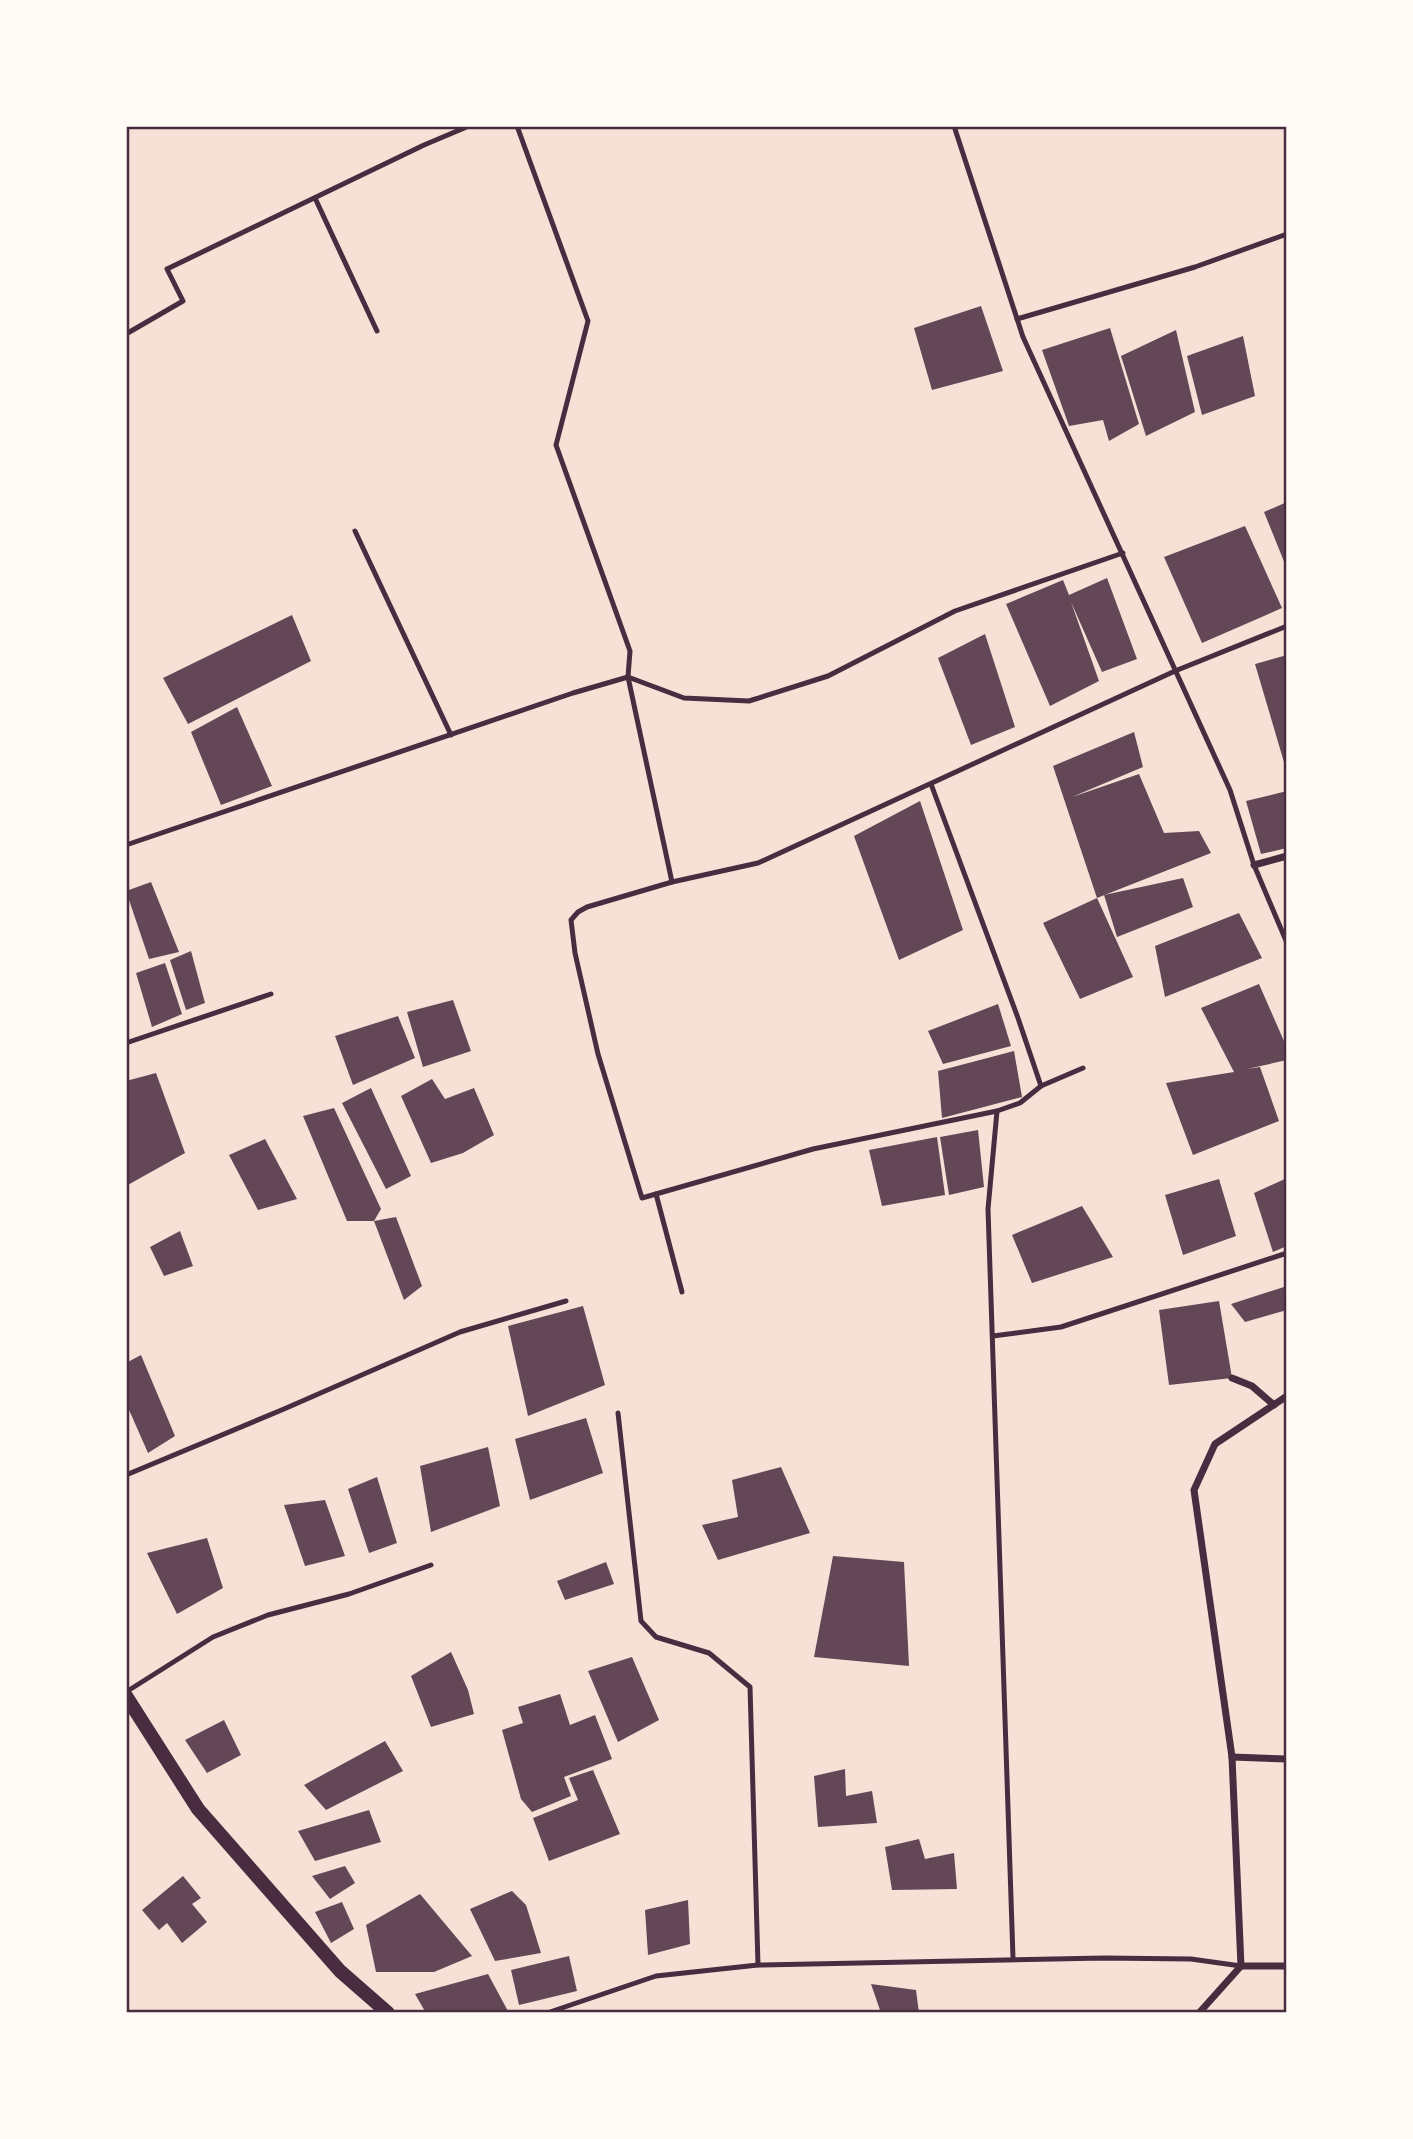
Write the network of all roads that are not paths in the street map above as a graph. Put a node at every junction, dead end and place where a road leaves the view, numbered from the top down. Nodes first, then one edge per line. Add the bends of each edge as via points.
1 (469, 126) edge
2 (517, 126) edge
3 (954, 126) edge
4 (315, 198) junction
5 (1287, 234) edge
6 (1017, 319) junction
7 (377, 331) dead end
8 (126, 334) edge
9 (355, 531) dead end
10 (1123, 553) junction
11 (1287, 626) edge
12 (1175, 671) junction
13 (628, 677) junction
14 (451, 735) junction
15 (931, 784) junction
16 (126, 845) edge
17 (1287, 856) edge
18 (1254, 864) junction
19 (671, 882) junction
20 (1287, 943) edge
21 (271, 994) dead end
22 (126, 1043) edge
23 (1083, 1068) dead end
24 (1041, 1086) junction
25 (997, 1111) junction
26 (656, 1194) junction
27 (1287, 1254) edge
28 (682, 1292) dead end
29 (566, 1301) dead end
30 (993, 1336) junction
31 (1232, 1378) dead end
32 (1287, 1396) edge
33 (1274, 1405) junction
34 (618, 1413) dead end
35 (126, 1475) edge
36 (431, 1564) dead end
37 (126, 1694) edge
38 (1232, 1757) junction
39 (1287, 1759) edge
40 (1013, 1958) junction
41 (758, 1965) junction
42 (1241, 1966) junction
43 (1287, 1966) edge
44 (387, 2013) edge
45 (547, 2013) edge
46 (1199, 2013) edge

1 - 4 lane
2 - 13 lane via 588,321 556,445 630,651
3 - 6 lane
4 - 7 lane
4 - 8 lane via 167,269 183,301
5 - 6 lane via 1195,267
6 - 10 lane
9 - 14 lane
10 - 12 lane
10 - 13 lane via 955,611 828,676 749,701 684,698
11 - 12 lane
12 - 15 lane
12 - 18 lane via 1230,790
13 - 14 lane
13 - 19 lane
14 - 16 lane
15 - 19 lane via 758,863
15 - 24 lane
17 - 18 street
18 - 20 lane
19 - 26 lane via 587,907 570,920 598,1054 642,1198
21 - 22 lane
23 - 24 lane
24 - 25 lane via 1020,1103
25 - 26 lane via 813,1149
25 - 30 lane via 988,1209
26 - 28 lane
27 - 30 lane via 1062,1327
29 - 35 lane via 460,1332
30 - 40 lane
31 - 33 street
32 - 33 street
33 - 38 street via 1215,1444 1194,1490
34 - 41 lane via 641,1621 656,1637 709,1653 750,1687
36 - 37 lane via 213,1637
37 - 44 main road via 198,1809 340,1971
38 - 39 street
38 - 42 street
40 - 41 lane
40 - 42 lane via 1191,1958
41 - 45 lane via 656,1976
42 - 43 street
42 - 46 street

